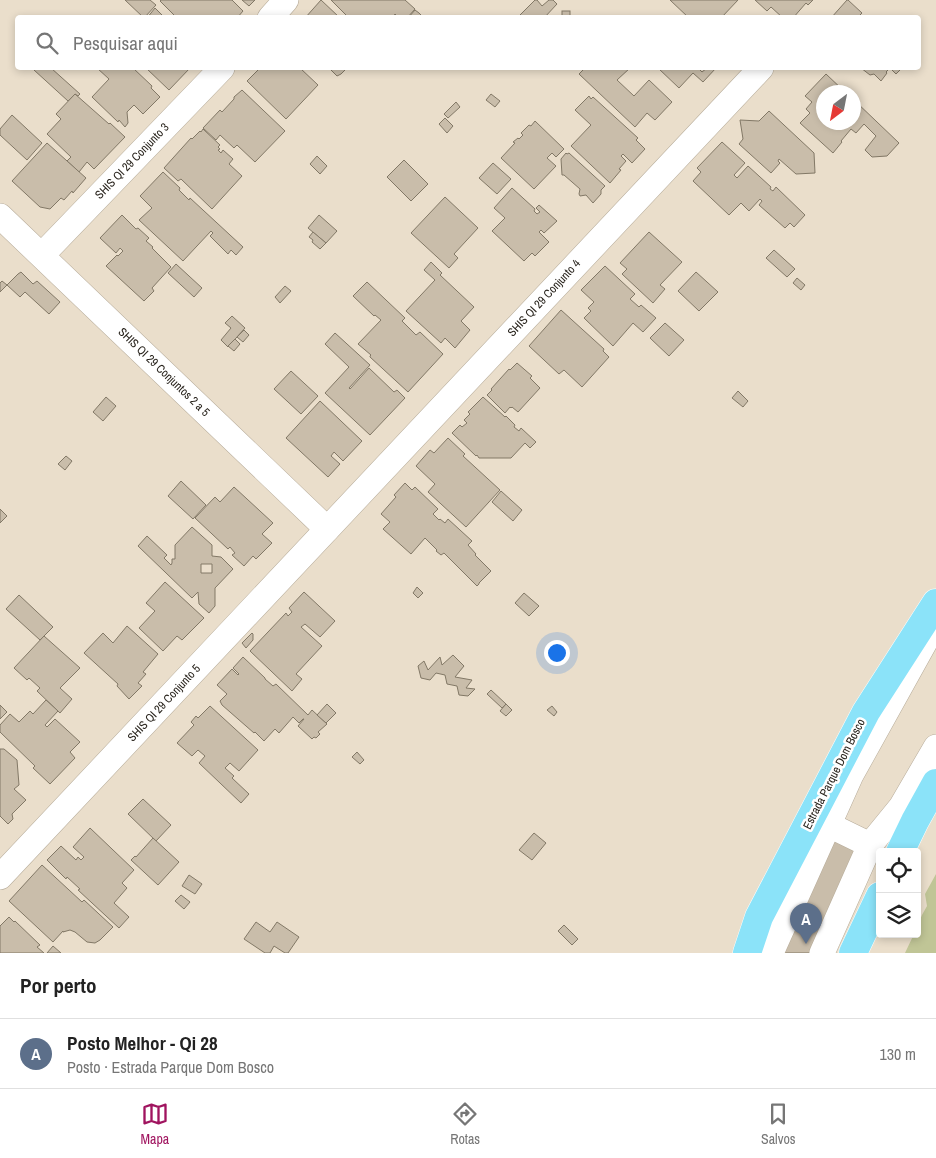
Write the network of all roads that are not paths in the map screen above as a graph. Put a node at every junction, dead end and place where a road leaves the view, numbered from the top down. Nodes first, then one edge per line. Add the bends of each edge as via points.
1 (286, 0) edge
2 (273, 15) edge
3 (220, 70) edge
4 (759, 70) edge
5 (0, 216) edge
6 (42, 255) junction
7 (328, 529) junction
8 (933, 607) edge
9 (936, 747) edge
10 (936, 783) edge
11 (829, 825) junction
12 (870, 845) junction
13 (902, 848) edge
14 (0, 878) edge
15 (876, 905) edge
16 (747, 953) edge
17 (771, 953) edge
18 (822, 953) edge
19 (854, 953) edge

1 - 2 street
3 - 6 street, SHIS QI 29 Conjunto 3
4 - 7 street, SHIS QI 29 Conjunto 4
5 - 6 street, SHIS QI 29 Conjuntos 2 a 5
6 - 7 street, SHIS QI 29 Conjuntos 2 a 5
7 - 14 street, SHIS QI 29 Conjunto 5
8 - 11 street via 925,642 851,775
8 - 16 main road, Estrada Parque Dom Bosco via 866,712 759,917
9 - 12 street via 901,807
10 - 13 main road
11 - 12 street
11 - 17 street
12 - 18 street
15 - 19 main road

